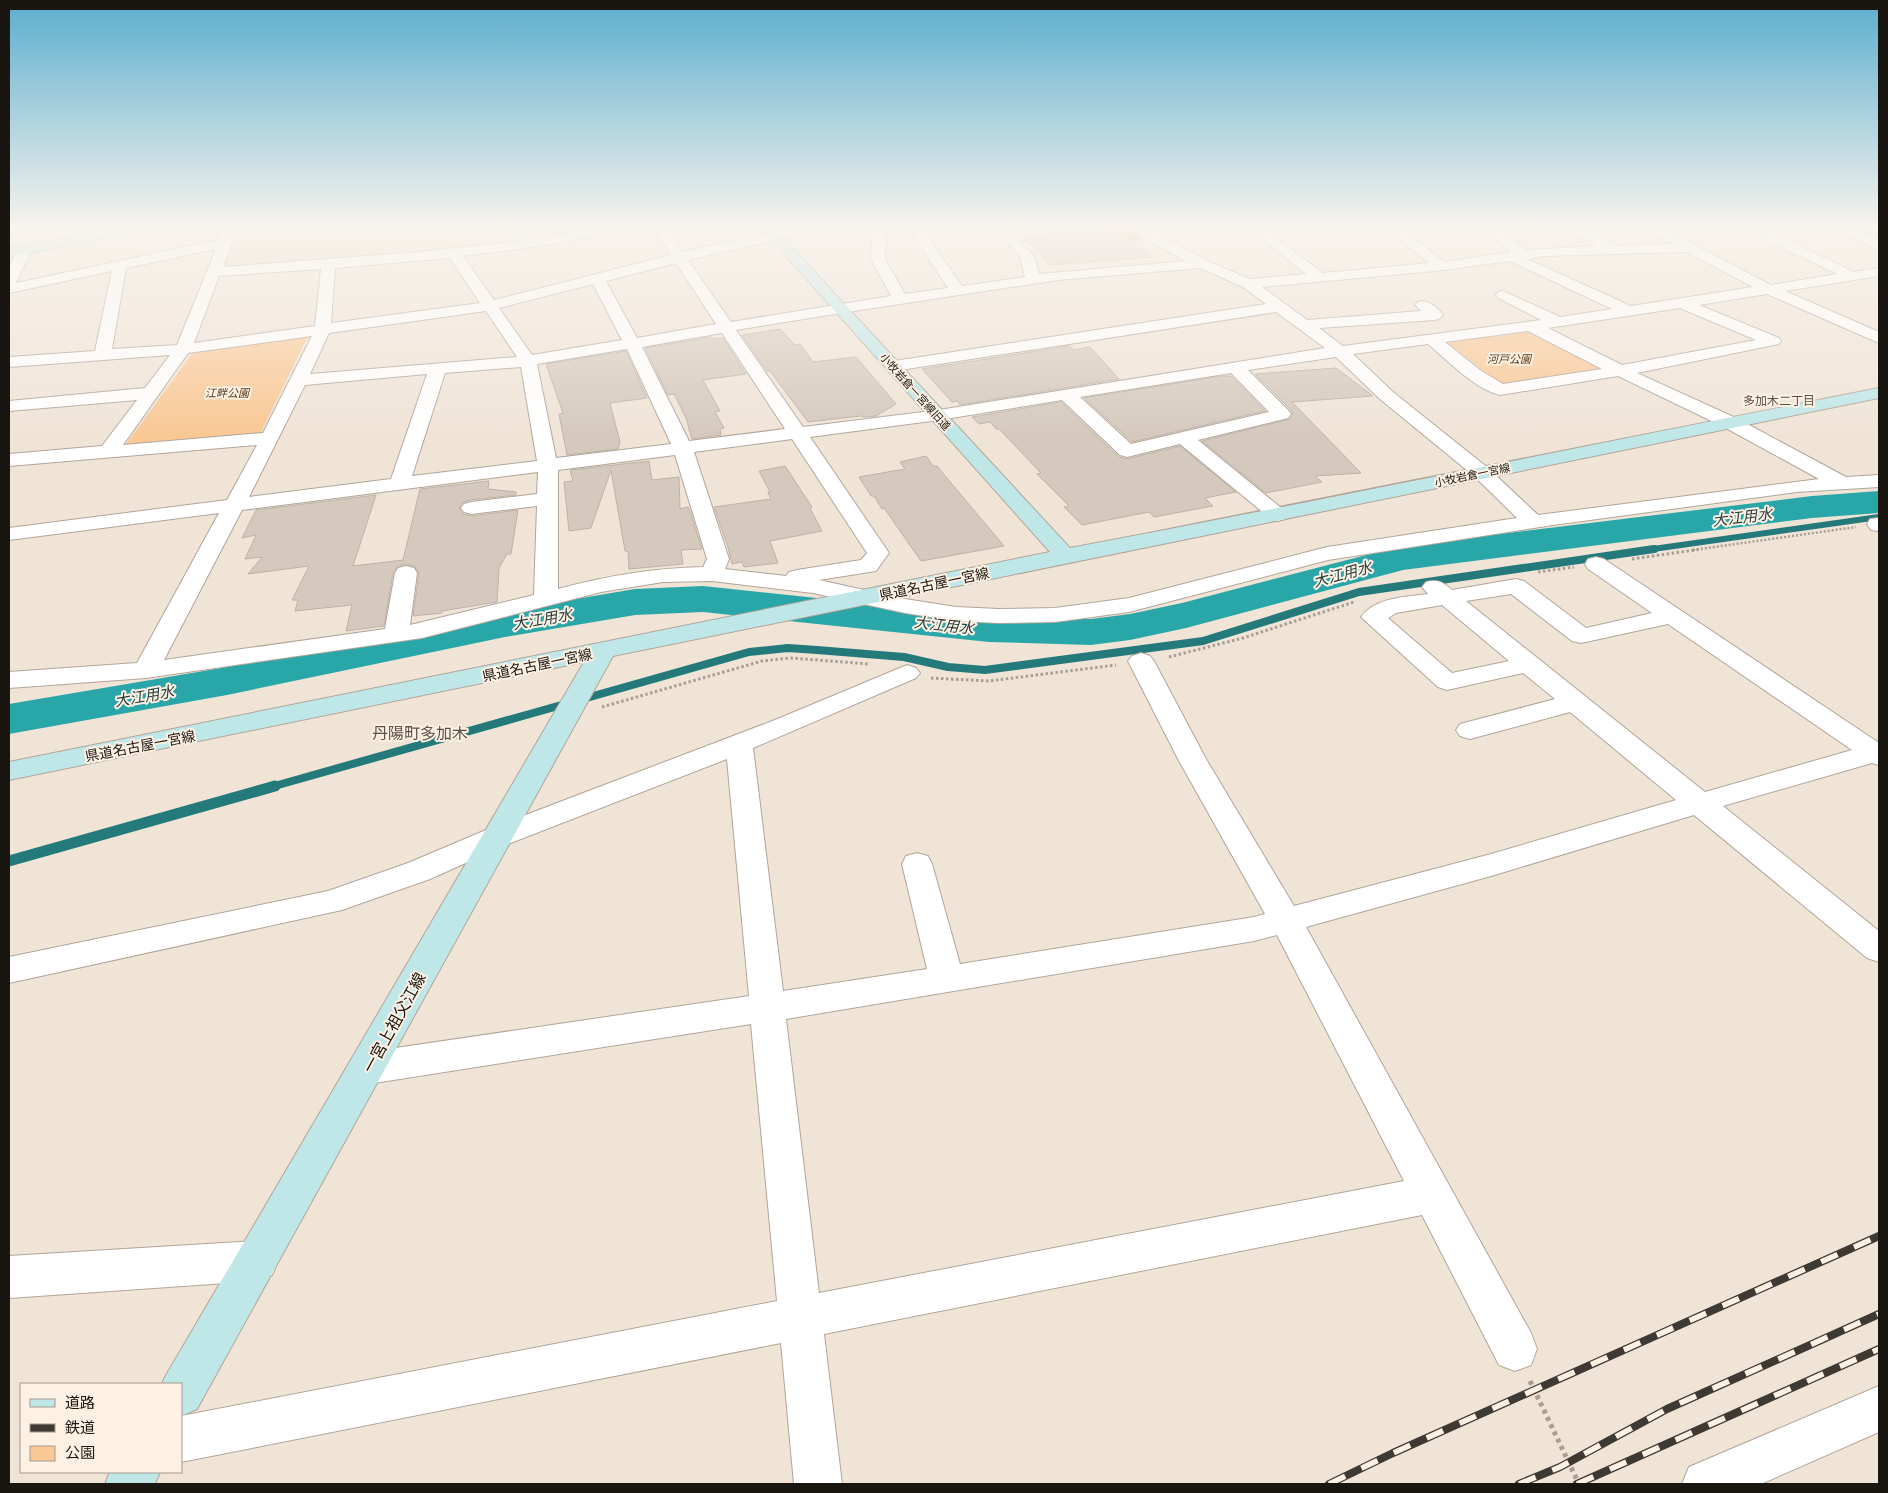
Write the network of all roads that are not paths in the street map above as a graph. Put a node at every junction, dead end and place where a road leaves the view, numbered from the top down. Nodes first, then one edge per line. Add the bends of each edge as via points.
1 (114, 297) edge
2 (204, 297) edge
3 (325, 297) edge
4 (483, 297) edge
5 (527, 297) edge
6 (607, 297) edge
7 (706, 297) edge
8 (831, 297) edge
9 (899, 297) edge
10 (922, 297) edge
11 (1265, 297) edge
12 (1507, 297) edge
13 (1600, 297) edge
14 (1721, 297) edge
15 (1785, 297) edge
16 (901, 300) junction
17 (1397, 303) dead end
18 (1682, 303) junction
19 (489, 306) junction
20 (1278, 307) junction
21 (842, 308) junction
22 (1629, 311) junction
23 (1558, 322) junction
24 (1303, 325) junction
25 (1531, 326) junction
26 (728, 328) junction
27 (323, 329) junction
28 (1879, 338) edge
29 (1432, 339) junction
30 (632, 343) junction
31 (183, 349) junction
32 (1340, 351) junction
33 (102, 356) junction
34 (528, 361) junction
35 (9, 362) edge
36 (894, 366) junction
37 (1235, 367) junction
38 (438, 368) junction
39 (1620, 370) junction
40 (299, 380) junction
41 (152, 393) junction
42 (1879, 393) edge
43 (1066, 394) junction
44 (9, 406) edge
45 (939, 415) junction
46 (1731, 423) junction
47 (799, 434) junction
48 (270, 438) junction
49 (1184, 438) junction
50 (682, 449) junction
51 (107, 453) junction
52 (9, 460) edge
53 (548, 466) junction
54 (1481, 472) junction
55 (1879, 481) edge
56 (1840, 482) junction
57 (399, 485) junction
58 (548, 499) junction
59 (232, 506) junction
60 (471, 508) dead end
61 (1278, 515) junction
62 (1533, 522) junction
63 (9, 534) edge
64 (1065, 556) junction
65 (1596, 564) road end
66 (406, 573) dead end
67 (712, 574) junction
68 (771, 581) junction
69 (1440, 592) junction
70 (546, 599) junction
71 (857, 599) junction
72 (1671, 616) junction
73 (396, 635) junction
74 (603, 650) junction
75 (1141, 661) road end
76 (1528, 664) junction
77 (146, 670) junction
78 (907, 673) road end
79 (9, 680) edge
80 (1575, 702) junction
81 (1470, 730) dead end
82 (740, 744) junction
83 (1878, 754) edge
84 (9, 771) edge
85 (1699, 803) junction
86 (497, 837) junction
87 (917, 864) dead end
88 (1286, 922) junction
89 (1879, 949) edge
90 (9, 970) edge
91 (948, 980) junction
92 (767, 1008) junction
93 (368, 1068) junction
94 (1434, 1194) junction
95 (257, 1261) junction
96 (9, 1277) edge
97 (800, 1317) junction
98 (1515, 1349) road end
99 (182, 1391) edge
100 (1879, 1409) edge
101 (182, 1439) edge
102 (135, 1473) edge
103 (129, 1484) edge
104 (818, 1484) edge
105 (1706, 1484) edge

1 - 33 street
2 - 31 street
3 - 27 street
4 - 19 street
5 - 19 street
6 - 30 street
7 - 26 street
8 - 21 main road, 小牧岩倉一宮線旧道
9 - 16 street
10 - 16 street
11 - 20 street
12 - 23 street
13 - 22 street
14 - 18 street
15 - 28 street
16 - 21 street
17 - 24 street via 1419,311
18 - 22 street
18 - 39 street via 1773,341
19 - 27 street
19 - 34 street
20 - 24 street
20 - 36 street
21 - 26 street
21 - 36 main road, 小牧岩倉一宮線旧道
22 - 23 street
23 - 25 street
24 - 32 street
25 - 29 street
25 - 39 street
26 - 30 street
26 - 47 street
27 - 31 street
27 - 40 street
29 - 32 street
29 - 39 street via 1474,374 1500,390
30 - 34 street
30 - 50 street
31 - 33 street
31 - 41 street
32 - 37 street
32 - 54 street via 1387,396
33 - 35 street
34 - 38 street
34 - 53 street
36 - 45 main road, 小牧岩倉一宮線旧道
37 - 43 street
37 - 49 street via 1282,414
38 - 40 street
38 - 57 street
39 - 46 street
40 - 48 street
41 - 44 street
41 - 51 street
42 - 46 main road, 小牧岩倉一宮線
43 - 45 street
43 - 49 street via 1127,451
45 - 47 street
45 - 64 main road, 小牧岩倉一宮線旧道
46 - 54 main road, 小牧岩倉一宮線
46 - 56 street
47 - 50 street
47 - 68 street via 878,553 868,566
48 - 51 street
48 - 59 street
49 - 61 street
50 - 53 street
50 - 67 street via 718,559
51 - 52 street
53 - 57 street
53 - 58 street
54 - 61 main road, 小牧岩倉一宮線
54 - 62 street
55 - 56 street
56 - 62 street
57 - 59 street
58 - 60 street
58 - 70 street
59 - 63 street
59 - 77 street
61 - 64 main road, 小牧岩倉一宮線
62 - 71 street via 1327,554 1138,603 1055,615 956,614
64 - 71 main road, 県道名古屋一宮線
65 - 72 street
66 - 73 street
67 - 68 street
67 - 70 street via 663,575 600,585
68 - 71 street via 813,586
69 - 72 street via 1516,586 1581,636
69 - 76 street
69 - 76 street via 1389,607 1373,617 1447,682
70 - 73 street
71 - 74 main road, 県道名古屋一宮線
72 - 83 street
73 - 77 street
74 - 84 main road, 県道名古屋一宮線
74 - 86 main road, 一宮上祖父江線
75 - 88 street via 1192,759
76 - 80 street
77 - 79 street
78 - 82 street
80 - 81 street
80 - 85 street
82 - 86 street
82 - 92 street
83 - 85 street
85 - 88 street
85 - 89 street
86 - 90 street via 330,902
86 - 93 main road, 一宮上祖父江線
87 - 91 street
88 - 91 street
88 - 94 street
91 - 92 street
92 - 93 street
92 - 97 street
93 - 95 main road, 一宮上祖父江線
94 - 97 street
94 - 98 street
95 - 96 street
95 - 99 main road, 一宮上祖父江線
97 - 101 street
97 - 104 street
100 - 105 street
102 - 103 main road

